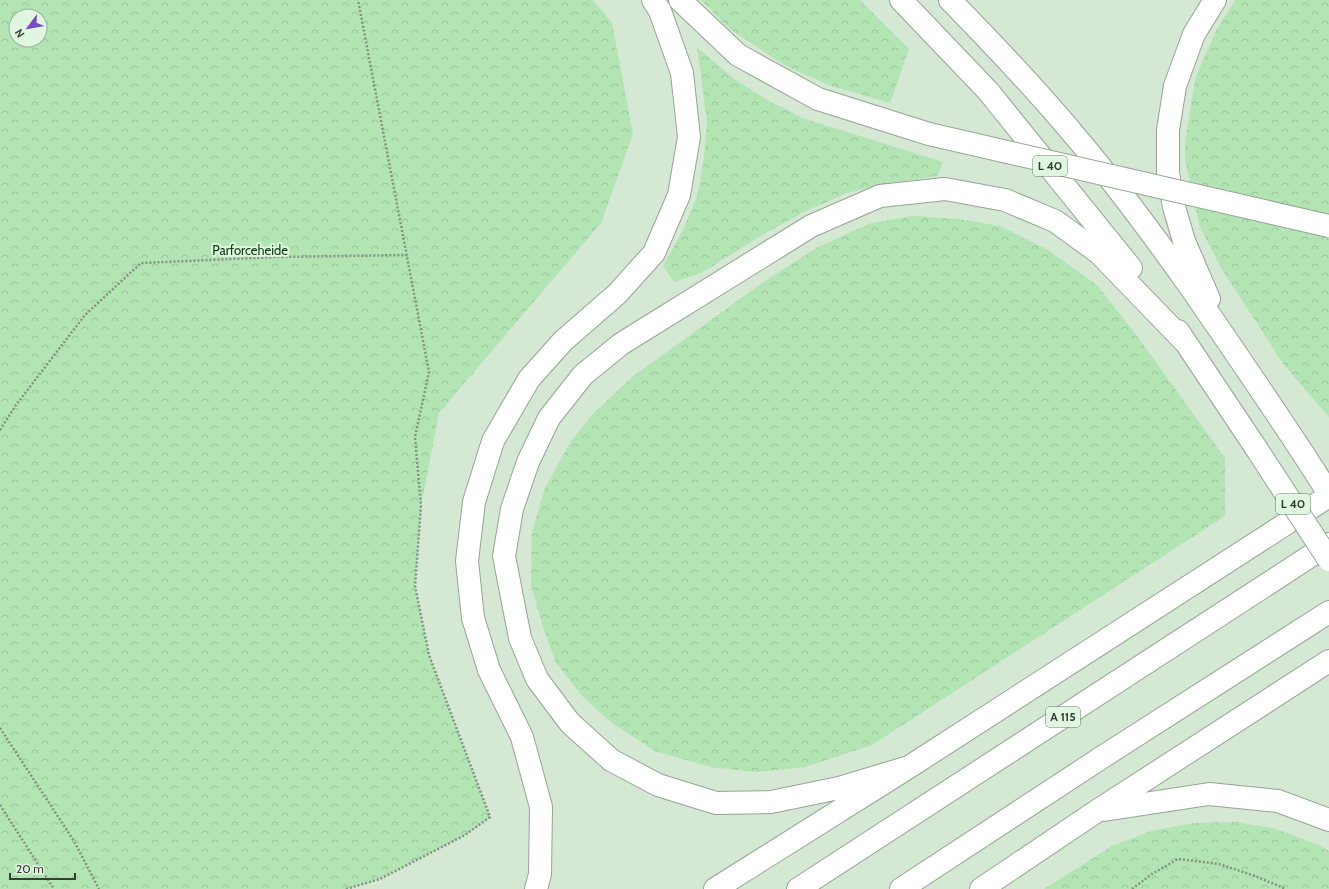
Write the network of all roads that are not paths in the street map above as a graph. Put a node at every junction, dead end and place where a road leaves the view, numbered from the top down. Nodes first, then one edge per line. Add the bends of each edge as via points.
1 (653, 0) edge
2 (680, 0) edge
3 (901, 0) edge
4 (950, 0) edge
5 (1215, 0) edge
6 (1329, 226) edge
7 (1225, 337) junction
8 (1186, 343) junction
9 (1329, 495) edge
10 (1329, 544) edge
11 (1329, 560) edge
12 (1329, 612) edge
13 (1329, 661) edge
14 (908, 767) junction
15 (1097, 811) junction
16 (1329, 820) edge
17 (536, 889) edge
18 (715, 889) edge
19 (798, 889) edge
20 (901, 889) edge
21 (981, 889) edge

1 - 17 highway via 660,12 682,72 690,137 679,195 654,253 617,294 563,341 529,379 493,441 474,502 468,561 473,618 489,670 522,737 541,807 540,874
2 - 6 highway, bridge via 738,55 818,99 929,134
3 - 8 highway, L 40 via 988,90 1140,279
4 - 7 highway, L 40 via 1001,52 1075,136 1136,212
5 - 7 highway via 1194,34 1175,86 1168,130 1168,173 1184,241
7 - 9 highway, L 40 via 1288,428
8 - 11 highway, L 40, bridge
8 - 14 highway via 1099,252 1055,222 1005,200 945,189 880,196 811,226 621,344 583,375 549,418 528,462 512,509 504,556 520,638 537,679 570,723 618,764 658,785 716,803 771,802 839,788
9 - 14 highway
10 - 19 highway, A 115
12 - 20 highway
13 - 15 highway
14 - 18 highway
15 - 16 highway via 1209,794 1278,801
15 - 21 highway

